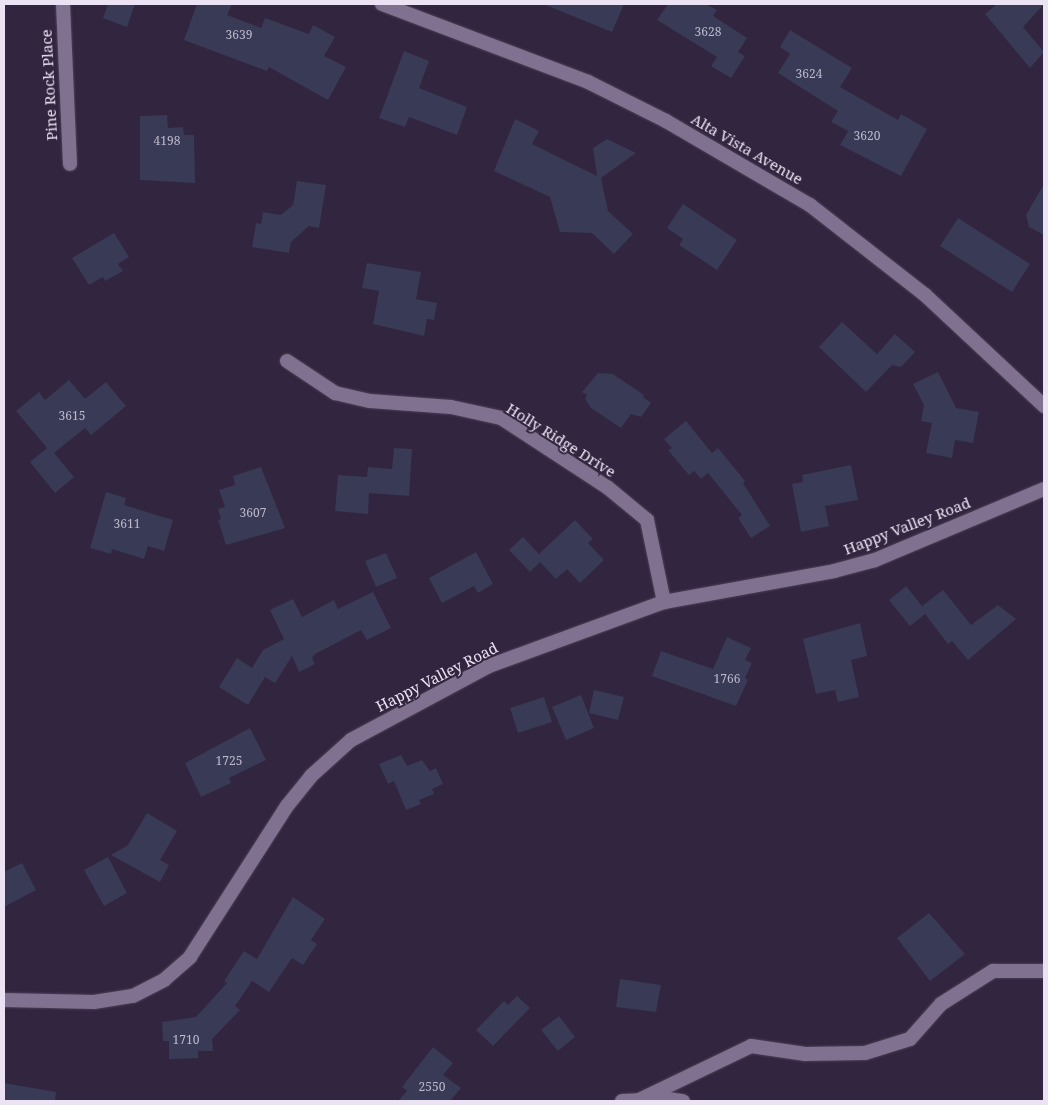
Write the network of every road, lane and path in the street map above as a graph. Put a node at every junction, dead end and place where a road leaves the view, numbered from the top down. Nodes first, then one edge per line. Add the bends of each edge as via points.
1 (63, 4) edge
2 (382, 4) edge
3 (70, 164) dead end
4 (287, 361) dead end
5 (1044, 406) edge
6 (1044, 489) edge
7 (664, 602) junction
8 (1044, 971) edge
9 (4, 1000) edge
10 (639, 1100) edge
11 (622, 1101) edge
12 (683, 1101) edge

1 - 3 street, Pine Rock Place
2 - 5 street, Alta Vista Avenue via 588,82 666,120 810,205 925,295
4 - 7 street, Holly Ridge Drive via 335,393 370,401 452,407 501,418 607,487 647,520
6 - 7 street, Happy Valley Road via 875,560 834,571
7 - 9 street, Happy Valley Road via 489,666 351,740 311,776 190,957 164,980 133,996 94,1002
8 - 10 street via 993,971 941,1004 910,1040 865,1053 804,1054 751,1046
10 - 11 street
10 - 12 street

